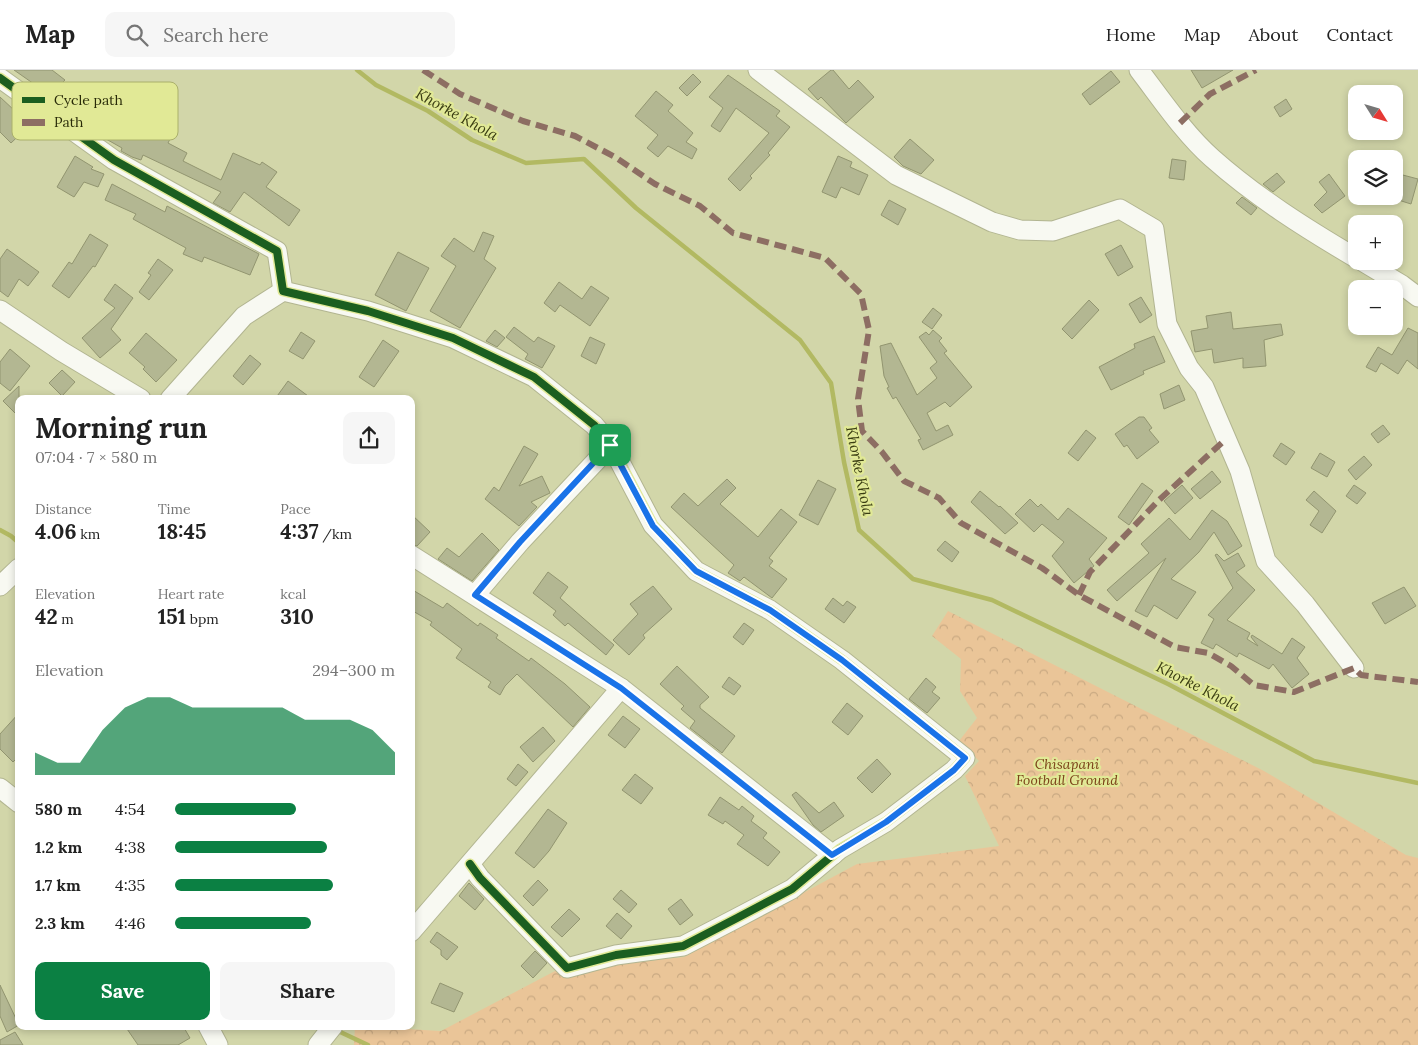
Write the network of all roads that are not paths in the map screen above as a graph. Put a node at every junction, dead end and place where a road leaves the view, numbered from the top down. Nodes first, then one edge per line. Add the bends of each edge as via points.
1 (758, 70) edge
2 (1139, 70) edge
3 (0, 78) edge
4 (12, 87) edge
5 (86, 140) edge
6 (1348, 253) edge
7 (1378, 270) edge
8 (283, 291) junction
9 (1418, 297) edge
10 (0, 310) edge
11 (134, 395) edge
12 (174, 395) edge
13 (610, 445) junction
14 (415, 558) edge
15 (15, 572) edge
16 (0, 586) edge
17 (475, 595) junction
18 (1354, 668) dead end
19 (621, 688) junction
20 (0, 788) edge
21 (15, 800) edge
22 (832, 855) junction
23 (470, 864) junction
24 (415, 927) edge
25 (210, 1030) edge
26 (331, 1030) edge
27 (218, 1045) edge
28 (318, 1045) edge

1 - 18 street via 896,175 992,222 1020,230 1053,231 1120,209 1154,229 1167,324 1189,368 1204,387 1240,471 1266,561 1305,604
2 - 6 street via 1211,158 1291,220
3 - 4 street
5 - 8 street via 114,160 277,251
7 - 9 street
8 - 12 street via 244,316
8 - 13 street via 368,311 453,338 534,377 594,424
10 - 11 street
13 - 17 street
13 - 22 street via 653,526 696,571 770,610 834,654 965,758 886,822
14 - 17 street
15 - 16 street
17 - 19 street
19 - 22 street
19 - 23 street
20 - 21 street
22 - 23 street via 792,889 683,946 616,955 567,968
23 - 24 street
25 - 27 street
26 - 28 street

